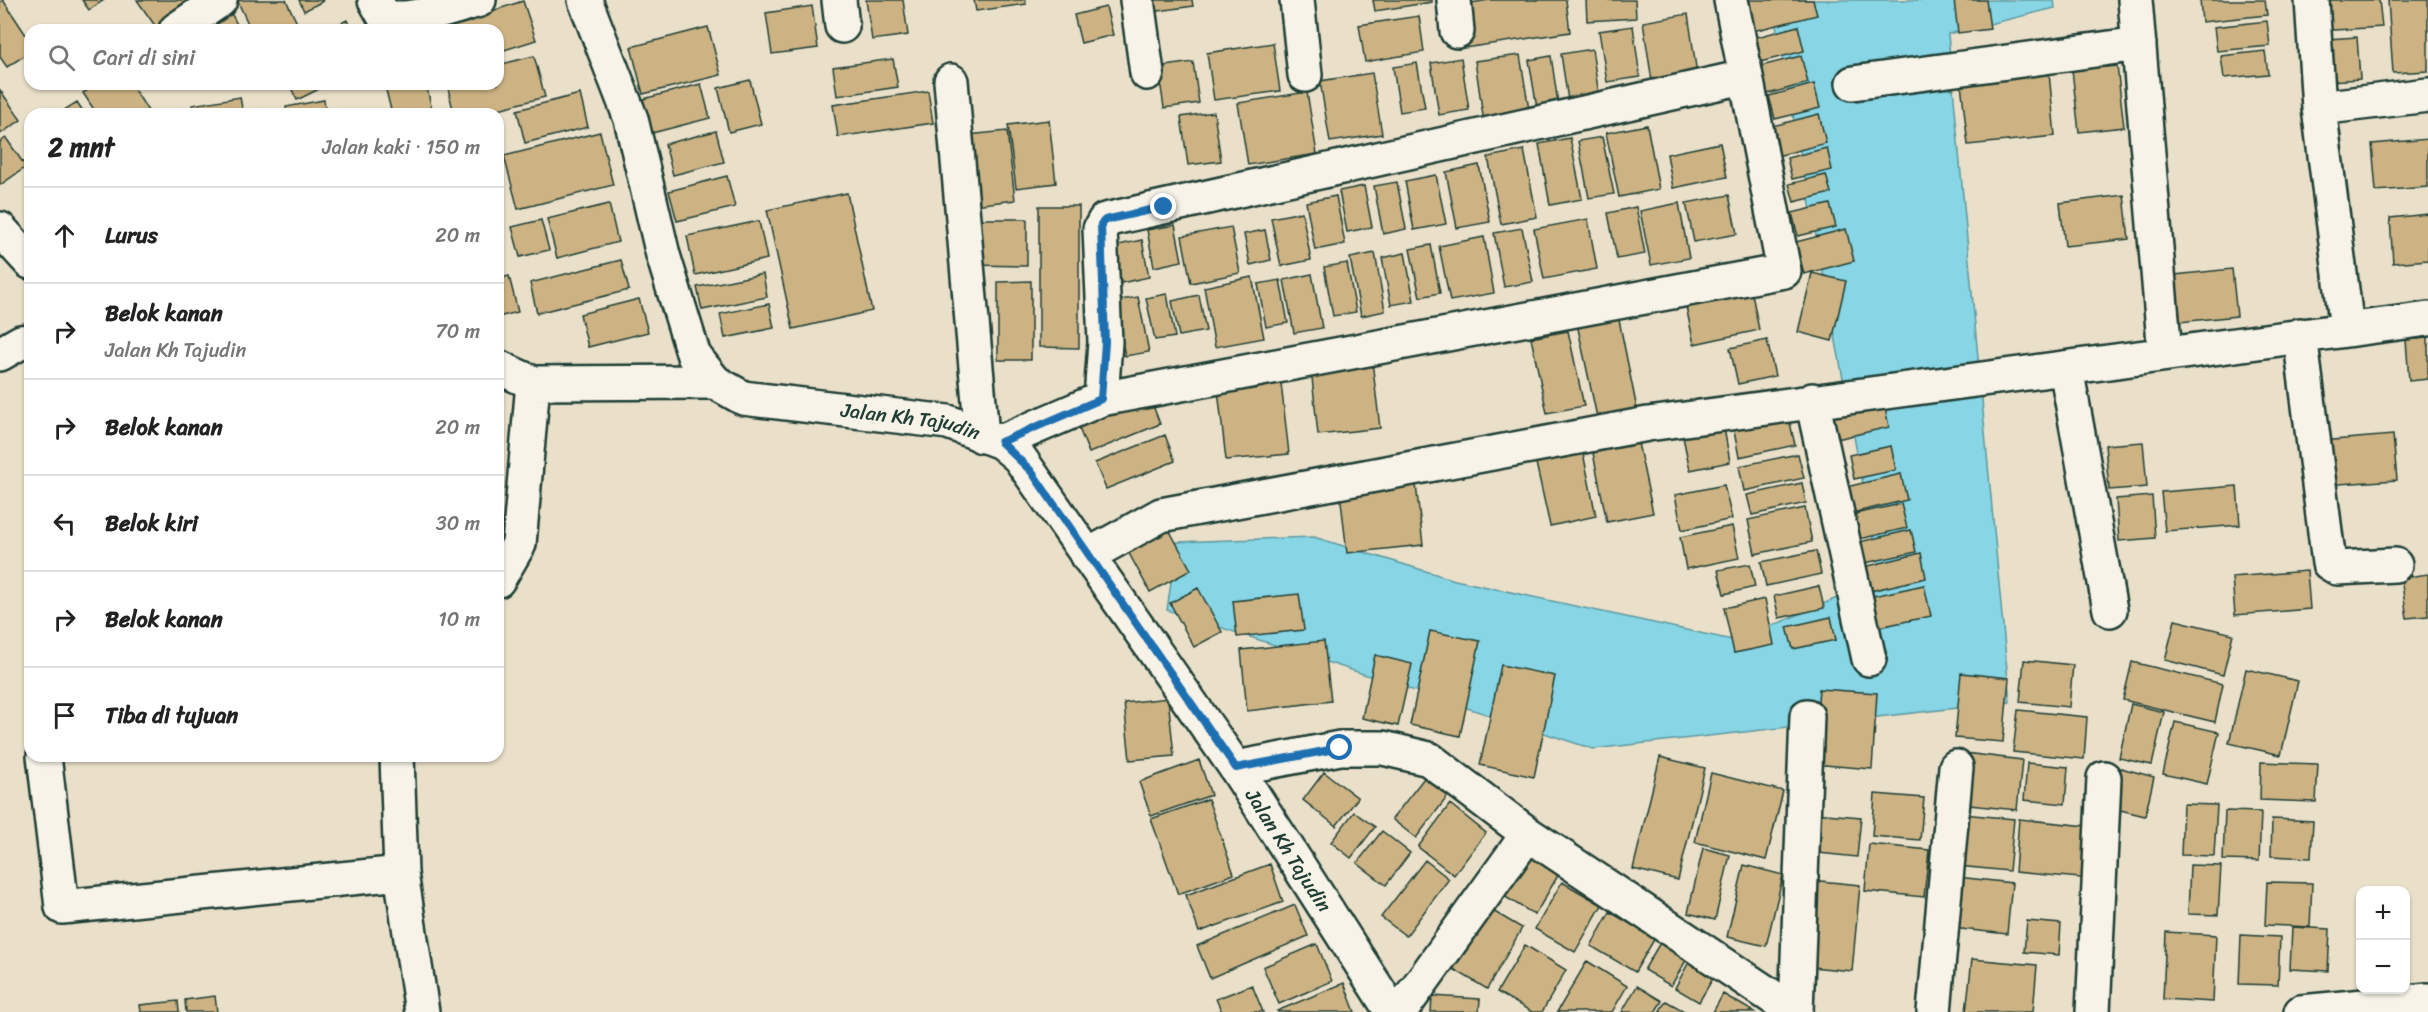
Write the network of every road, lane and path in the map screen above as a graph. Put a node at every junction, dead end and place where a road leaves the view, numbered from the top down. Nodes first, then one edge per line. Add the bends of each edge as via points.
1 (220, 0) edge
2 (375, 0) edge
3 (479, 0) edge
4 (585, 0) edge
5 (1137, 0) edge
6 (1296, 0) edge
7 (1731, 0) edge
8 (2135, 0) edge
9 (2312, 0) edge
10 (185, 24) edge
11 (2139, 44) junction
12 (1147, 73) dead end
13 (1305, 75) dead end
14 (1744, 77) junction
15 (951, 81) dead end
16 (1852, 83) dead end
17 (2428, 95) edge
18 (2319, 108) junction
19 (0, 229) edge
20 (24, 255) edge
21 (2428, 319) edge
22 (2347, 329) junction
23 (2300, 335) junction
24 (24, 342) edge
25 (0, 354) edge
26 (2165, 354) junction
27 (2066, 368) junction
28 (504, 370) edge
29 (715, 382) junction
30 (533, 383) junction
31 (1101, 399) junction
32 (1812, 400) junction
33 (992, 439) junction
34 (1088, 556) junction
35 (2395, 565) dead end
36 (504, 570) edge
37 (2110, 610) dead end
38 (1869, 659) dead end
39 (1807, 716) dead end
40 (45, 762) edge
41 (397, 762) edge
42 (1956, 767) dead end
43 (1236, 768) junction
44 (2104, 778) dead end
45 (1528, 834) junction
46 (401, 873) junction
47 (2418, 1005) edge
48 (422, 1012) edge
49 (1392, 1012) edge
50 (1400, 1012) edge
51 (1795, 1012) edge
52 (1934, 1012) edge
53 (2093, 1012) edge
54 (2301, 1012) edge

1 - 10 street
2 - 3 street via 384,16 392,19
4 - 29 street, Jalan Kh Tajudin via 632,119 663,255 694,356
5 - 12 street
6 - 13 street
7 - 14 street
8 - 11 street
9 - 18 street
11 - 16 street
11 - 26 street
14 - 31 street via 1105,220 1100,229 1105,342
14 - 31 street via 1784,271
15 - 33 street
17 - 18 street
18 - 22 street
19 - 20 street
21 - 22 street
22 - 23 street
23 - 26 street
23 - 35 street via 2329,563 2337,568
24 - 25 street
26 - 27 street
27 - 32 street
27 - 37 street
28 - 30 street
29 - 30 street
29 - 33 street, Jalan Kh Tajudin via 743,398 948,422
30 - 36 street via 519,544
31 - 33 street
32 - 34 street via 1648,424 1161,515
32 - 38 street
33 - 34 street, Jalan Kh Tajudin via 1031,471
34 - 43 street, Jalan Kh Tajudin
39 - 51 street
40 - 46 street via 62,907
41 - 46 street
42 - 52 street
43 - 45 street via 1340,748 1383,748 1429,759
43 - 49 street, Jalan Kh Tajudin
44 - 53 street
45 - 50 street
45 - 51 street
46 - 48 street
47 - 54 street

